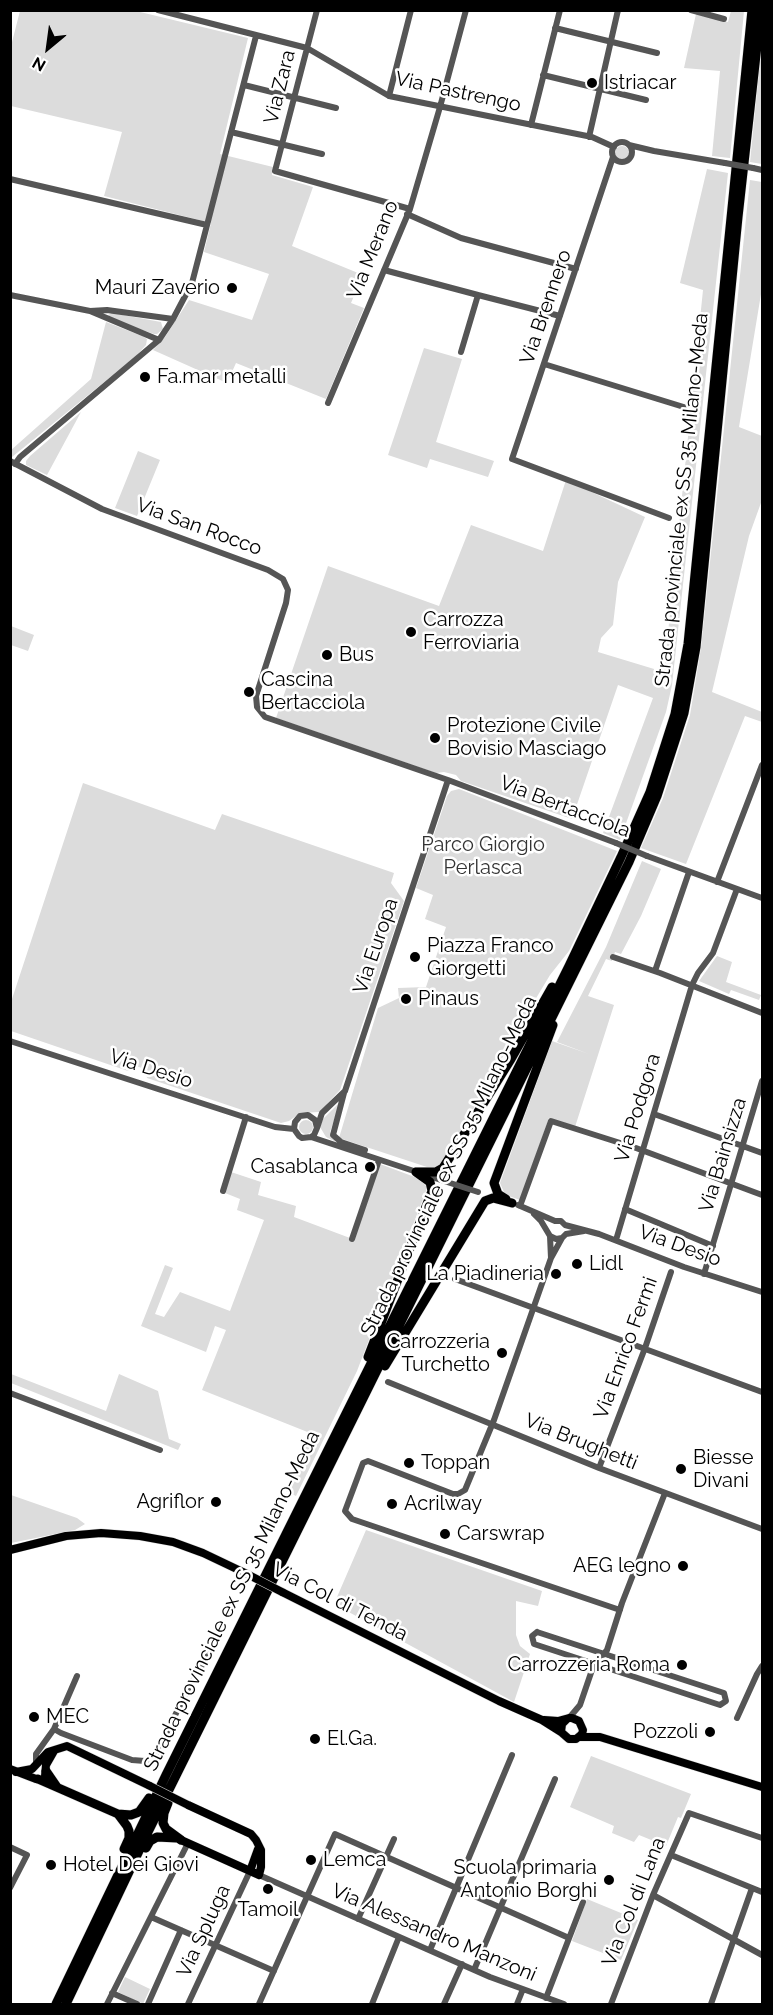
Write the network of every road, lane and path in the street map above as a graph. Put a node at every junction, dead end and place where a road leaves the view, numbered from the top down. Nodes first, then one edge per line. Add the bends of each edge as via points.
1 (158, 10) edge
2 (317, 10) edge
3 (411, 10) edge
4 (466, 10) edge
5 (560, 10) edge
6 (618, 10) edge
7 (691, 10) edge
8 (752, 10) edge
9 (761, 10) edge
10 (724, 18) dead end
11 (555, 28) junction
12 (253, 35) junction
13 (611, 42) junction
14 (307, 48) junction
15 (657, 53) dead end
16 (543, 75) junction
17 (244, 85) junction
18 (600, 89) junction
19 (389, 96) junction
20 (295, 97) junction
21 (646, 100) dead end
22 (440, 107) junction
23 (336, 108) dead end
24 (531, 125) junction
25 (231, 132) junction
26 (589, 137) junction
27 (282, 145) junction
28 (617, 145) junction
29 (629, 145) junction
30 (654, 151) junction
31 (322, 154) dead end
32 (613, 157) junction
33 (631, 158) junction
34 (623, 163) junction
35 (612, 165) junction
36 (762, 170) edge
37 (10, 179) edge
38 (409, 211) junction
39 (207, 225) junction
40 (576, 269) junction
41 (384, 270) junction
42 (10, 295) edge
43 (478, 295) junction
44 (90, 311) junction
45 (560, 316) junction
46 (173, 319) junction
47 (159, 340) junction
48 (461, 352) dead end
49 (544, 364) junction
50 (328, 403) dead end
51 (687, 408) dead end
52 (13, 463) edge
53 (669, 518) dead end
54 (264, 672) joint
55 (762, 765) edge
56 (448, 780) junction
57 (689, 872) junction
58 (717, 882) junction
59 (737, 889) junction
60 (762, 898) edge
61 (613, 957) dead end
62 (569, 966) junction
63 (655, 971) junction
64 (692, 985) junction
65 (556, 1007) junction
66 (762, 1013) edge
67 (10, 1041) edge
68 (762, 1081) edge
69 (345, 1091) junction
70 (322, 1113) junction
71 (654, 1114) junction
72 (246, 1117) junction
73 (312, 1117) junction
74 (294, 1126) junction
75 (317, 1130) junction
76 (311, 1137) junction
77 (327, 1143) junction
78 (742, 1146) junction
79 (642, 1150) junction
80 (762, 1153) edge
81 (379, 1159) junction
82 (416, 1172) junction
83 (731, 1183) junction
84 (223, 1191) dead end
85 (762, 1195) edge
86 (515, 1204) junction
87 (625, 1209) junction
88 (531, 1211) junction
89 (555, 1221) junction
90 (565, 1225) junction
91 (586, 1230) junction
92 (549, 1233) junction
93 (564, 1236) junction
94 (352, 1239) dead end
95 (615, 1240) junction
96 (713, 1246) junction
97 (551, 1258) junction
98 (671, 1272) dead end
99 (704, 1274) junction
100 (454, 1279) dead end
101 (762, 1283) edge
102 (761, 1291) edge
103 (536, 1307) junction
104 (645, 1348) junction
105 (388, 1382) dead end
106 (762, 1392) edge
107 (10, 1393) edge
108 (366, 1393) junction
109 (350, 1404) junction
110 (493, 1424) junction
111 (160, 1450) dead end
112 (599, 1468) junction
113 (665, 1493) junction
114 (762, 1529) edge
115 (10, 1550) edge
116 (620, 1610) junction
117 (210, 1652) dead end
118 (605, 1654) junction
119 (595, 1664) junction
120 (762, 1666) edge
121 (77, 1676) dead end
122 (580, 1705) junction
123 (737, 1718) dead end
124 (568, 1719) junction
125 (542, 1720) junction
126 (582, 1725) junction
127 (54, 1729) junction
128 (561, 1732) junction
129 (579, 1737) junction
130 (600, 1737) junction
131 (57, 1748) junction
132 (512, 1755) dead end
133 (34, 1767) junction
134 (13, 1770) edge
135 (46, 1771) junction
136 (179, 1771) junction
137 (166, 1774) junction
138 (37, 1779) junction
139 (555, 1779) dead end
140 (762, 1786) edge
141 (61, 1790) junction
142 (118, 1814) junction
143 (762, 1838) edge
144 (394, 1839) dead end
145 (182, 1840) junction
146 (259, 1844) junction
147 (10, 1847) edge
148 (671, 1855) junction
149 (386, 1857) junction
150 (130, 1869) junction
151 (250, 1871) junction
152 (259, 1875) junction
153 (116, 1879) junction
154 (456, 1887) junction
155 (10, 1888) edge
156 (752, 1888) junction
157 (762, 1892) edge
158 (653, 1895) junction
159 (308, 1897) junction
160 (583, 1902) dead end
161 (500, 1907) junction
162 (151, 1917) junction
163 (358, 1919) junction
164 (181, 1930) junction
165 (399, 1937) junction
166 (569, 1938) junction
167 (735, 1939) junction
168 (216, 1944) junction
169 (430, 1950) junction
170 (762, 1954) edge
171 (462, 1964) junction
172 (474, 1970) junction
173 (274, 1971) junction
174 (523, 1989) junction
175 (112, 1993) junction
176 (546, 1998) junction
177 (56, 2004) edge
178 (66, 2004) edge
179 (107, 2004) edge
180 (137, 2004) edge
181 (148, 2004) edge
182 (188, 2004) edge
183 (259, 2004) edge
184 (372, 2004) edge
185 (444, 2004) edge
186 (517, 2004) edge
187 (564, 2004) edge
188 (611, 2004) edge
189 (711, 2004) edge

1 - 12 street, Via Pastrengo
2 - 14 street, Via Zara
3 - 19 street
4 - 22 street, Via Merano
5 - 11 street
6 - 13 street
7 - 10 street
8 - 62 highway, Strada provinciale ex SS 35 Milano-Meda via 688,644 675,714 650,792
9 - 65 highway, Strada provinciale ex SS 35 Milano-Meda via 696,647 684,713 657,796
11 - 13 street
11 - 16 street
12 - 14 street, Via Pastrengo
12 - 17 street
13 - 15 street
13 - 18 street
14 - 19 street, Via Pastrengo
14 - 20 street, Via Zara
16 - 18 street
16 - 24 street
17 - 20 street
17 - 25 street
18 - 21 street
18 - 26 street
19 - 22 street, Via Pastrengo
20 - 23 street
20 - 27 street, Via Zara
22 - 24 street, Via Pastrengo
22 - 38 street, Via Merano
24 - 26 street, Via Pastrengo
25 - 27 street
25 - 39 street
26 - 28 street, Via Pastrengo
27 - 31 street
27 - 38 street, Via Zara via 275,171
28 - 29 street
28 - 32 street via 612,150
29 - 30 street
29 - 33 street
30 - 33 street via 635,153
30 - 36 street, bridge
32 - 34 street
32 - 35 street, Via Brennero
33 - 34 street
34 - 35 street
35 - 40 street, Via Brennero
37 - 39 street
38 - 40 street via 461,238
38 - 41 street, Via Merano
39 - 46 street via 192,283
40 - 45 street, Via Brennero
41 - 43 street
41 - 50 street, Via Merano
42 - 44 street
43 - 45 street
43 - 48 street
44 - 46 street
44 - 47 street
45 - 49 street, Via Brennero
46 - 47 street
47 - 52 street
49 - 51 street
49 - 53 street, Via Brennero via 512,459
52 - 54 street, Via San Rocco via 102,510 268,570 283,579 287,598
54 - 56 street, Via Bertacciola via 255,702 266,718
55 - 58 street
56 - 57 street, Via Bertacciola, bridge
56 - 69 street, Via Europa
57 - 58 street, Via Bertacciola
57 - 63 street
58 - 59 street, Via Bertacciola
59 - 60 street, Via Bertacciola
59 - 64 street, Via Podgora via 713,953
61 - 63 street
62 - 82 highway via 443,1168
62 - 109 highway, Strada provinciale ex SS 35 Milano-Meda
63 - 64 street
64 - 66 street
64 - 71 street, Via Podgora
65 - 86 highway via 547,1043 494,1184 498,1194
65 - 108 highway, Strada provinciale ex SS 35 Milano-Meda
67 - 72 street, Via Desio
68 - 78 street, Via Bainsizza
69 - 70 street, Via Europa
69 - 81 street via 333,1135
70 - 73 street, Via Europa
70 - 75 street, Via Europa
71 - 78 street
71 - 79 street, Via Podgora
72 - 74 street, Via Desio via 281,1127
72 - 84 street
73 - 74 street via 300,1116
73 - 75 street
74 - 76 street via 302,1138
75 - 76 street
75 - 77 street
76 - 77 street
77 - 81 street
78 - 80 street
78 - 83 street, Via Bainsizza
79 - 83 street
79 - 86 street via 550,1121
79 - 87 street, Via Podgora
81 - 82 street
81 - 94 street
82 - 86 street, bridge
82 - 109 highway via 430,1182 432,1191
83 - 85 street
83 - 96 street, Via Bainsizza
86 - 88 street
86 - 108 highway via 493,1198 485,1200
87 - 95 street, Via Podgora
87 - 96 street
88 - 89 street
88 - 92 street
89 - 90 street
89 - 92 street via 549,1225
90 - 91 street, Via Desio
90 - 93 street
91 - 93 street
91 - 95 street, Via Desio
92 - 93 street via 556,1239
92 - 97 street
93 - 97 street
95 - 99 street, Via Desio
96 - 99 street, Via Bainsizza
97 - 103 street
98 - 104 street, Via Enrico Fermi
99 - 102 street, Via Desio
100 - 103 street
101 - 102 street
103 - 104 street
103 - 110 street
104 - 106 street
104 - 112 street, Via Enrico Fermi
105 - 110 street, Via Brughetti
107 - 111 street
108 - 136 highway, Strada provinciale ex SS 35 Milano-Meda
109 - 137 highway, Strada provinciale ex SS 35 Milano-Meda
110 - 112 street, Via Brughetti
110 - 116 street via 462,1493 453,1494 372,1462 363,1463 345,1511 352,1519
112 - 113 street, Via Brughetti
113 - 114 street, Via Brughetti
113 - 116 street
115 - 125 main road, Via Col di Tenda, bridge via 66,1536 101,1533 173,1542 245,1573
116 - 118 street
117 - 127 street via 155,1756 145,1761 132,1760
118 - 119 street
118 - 119 street via 537,1632 532,1636 534,1644
118 - 119 street via 724,1693 726,1701 720,1705
119 - 122 street
120 - 123 street
121 - 127 street
122 - 124 street
122 - 126 street
124 - 125 main road, Via Col di Tenda
124 - 126 main road, Via Col di Tenda via 576,1719
124 - 128 main road
125 - 128 main road, Via Col di Tenda
126 - 129 main road
126 - 130 main road, Via Col di Tenda
127 - 133 street via 36,1754
128 - 129 main road, Via Col di Tenda via 569,1739
129 - 130 main road, Via Col di Tenda
130 - 140 main road, Via Col di Tenda
131 - 133 main road
131 - 135 main road
131 - 146 main road, bridge via 72,1748 251,1834
132 - 154 street
133 - 134 main road
133 - 135 main road via 42,1766
133 - 138 main road via 32,1776
134 - 138 main road
135 - 138 main road
135 - 141 highway
136 - 145 highway via 163,1819 166,1829
136 - 150 highway, Strada provinciale ex SS 35 Milano-Meda
137 - 142 highway via 139,1812
137 - 153 highway, Strada provinciale ex SS 35 Milano-Meda
138 - 141 highway
139 - 161 street
141 - 142 highway
142 - 153 highway via 127,1826 129,1838 115,1870
143 - 148 street, Via Col di Lana via 689,1813
144 - 149 street
145 - 150 highway via 154,1838
145 - 151 main road, Via Alessandro Manzoni
145 - 162 street
146 - 151 main road
146 - 152 main road
147 - 155 street via 27,1856
148 - 156 street
148 - 158 street, Via Col di Lana
149 - 154 street
149 - 159 street via 335,1834
149 - 163 street
150 - 178 highway, Strada provinciale ex SS 35 Milano-Meda
151 - 152 main road, Via Alessandro Manzoni
151 - 168 street, Via Spluga
152 - 159 street, Via Alessandro Manzoni
153 - 177 highway, Strada provinciale ex SS 35 Milano-Meda
154 - 161 street
154 - 169 street
156 - 157 street
156 - 167 street
158 - 167 street
158 - 188 street, Via Col di Lana
159 - 163 street, Via Alessandro Manzoni
159 - 173 street
160 - 166 street
161 - 166 street
161 - 172 street
162 - 164 street
162 - 175 street
163 - 165 street, Via Alessandro Manzoni
164 - 168 street
164 - 181 street
165 - 169 street, Via Alessandro Manzoni
165 - 184 street
166 - 176 street
167 - 170 street
167 - 189 street
168 - 173 street
168 - 182 street, Via Spluga
169 - 171 street, Via Alessandro Manzoni
171 - 172 street, Via Alessandro Manzoni
171 - 185 street
172 - 174 street, Via Alessandro Manzoni
173 - 183 street
174 - 176 street, Via Alessandro Manzoni
174 - 186 street
175 - 179 street
175 - 180 street
176 - 187 street, Via Alessandro Manzoni

